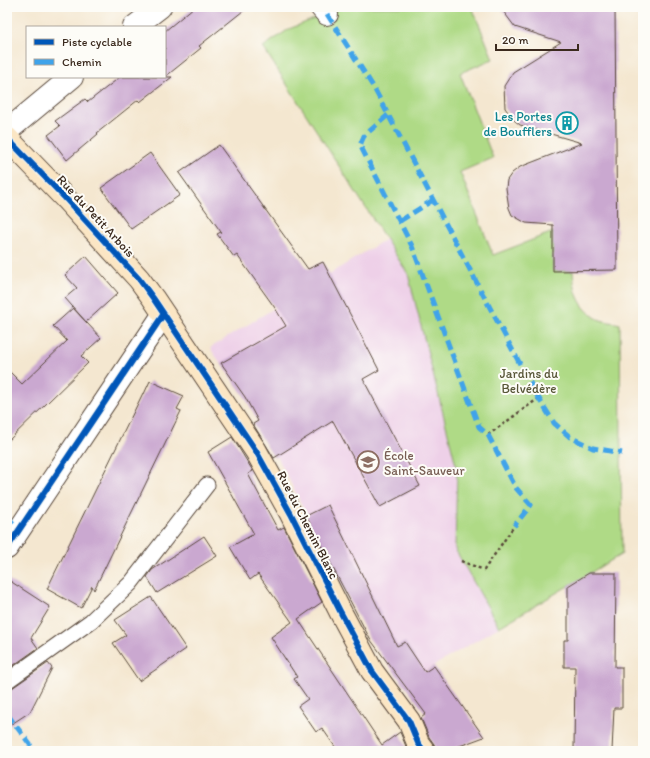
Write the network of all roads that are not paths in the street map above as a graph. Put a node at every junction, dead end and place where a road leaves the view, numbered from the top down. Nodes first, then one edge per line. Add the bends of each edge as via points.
1 (160, 7) edge
2 (135, 26) edge
3 (71, 78) edge
4 (7, 131) edge
5 (7, 138) edge
6 (163, 315) junction
7 (207, 485) dead end
8 (7, 548) edge
9 (7, 681) edge
10 (424, 751) edge

1 - 2 street
3 - 4 street
5 - 6 street, Rue du Petit Arbois via 139,279
6 - 8 street
6 - 10 street, Rue du Chemin Blanc via 256,451 372,671 409,721
7 - 9 lane via 131,583 91,621

